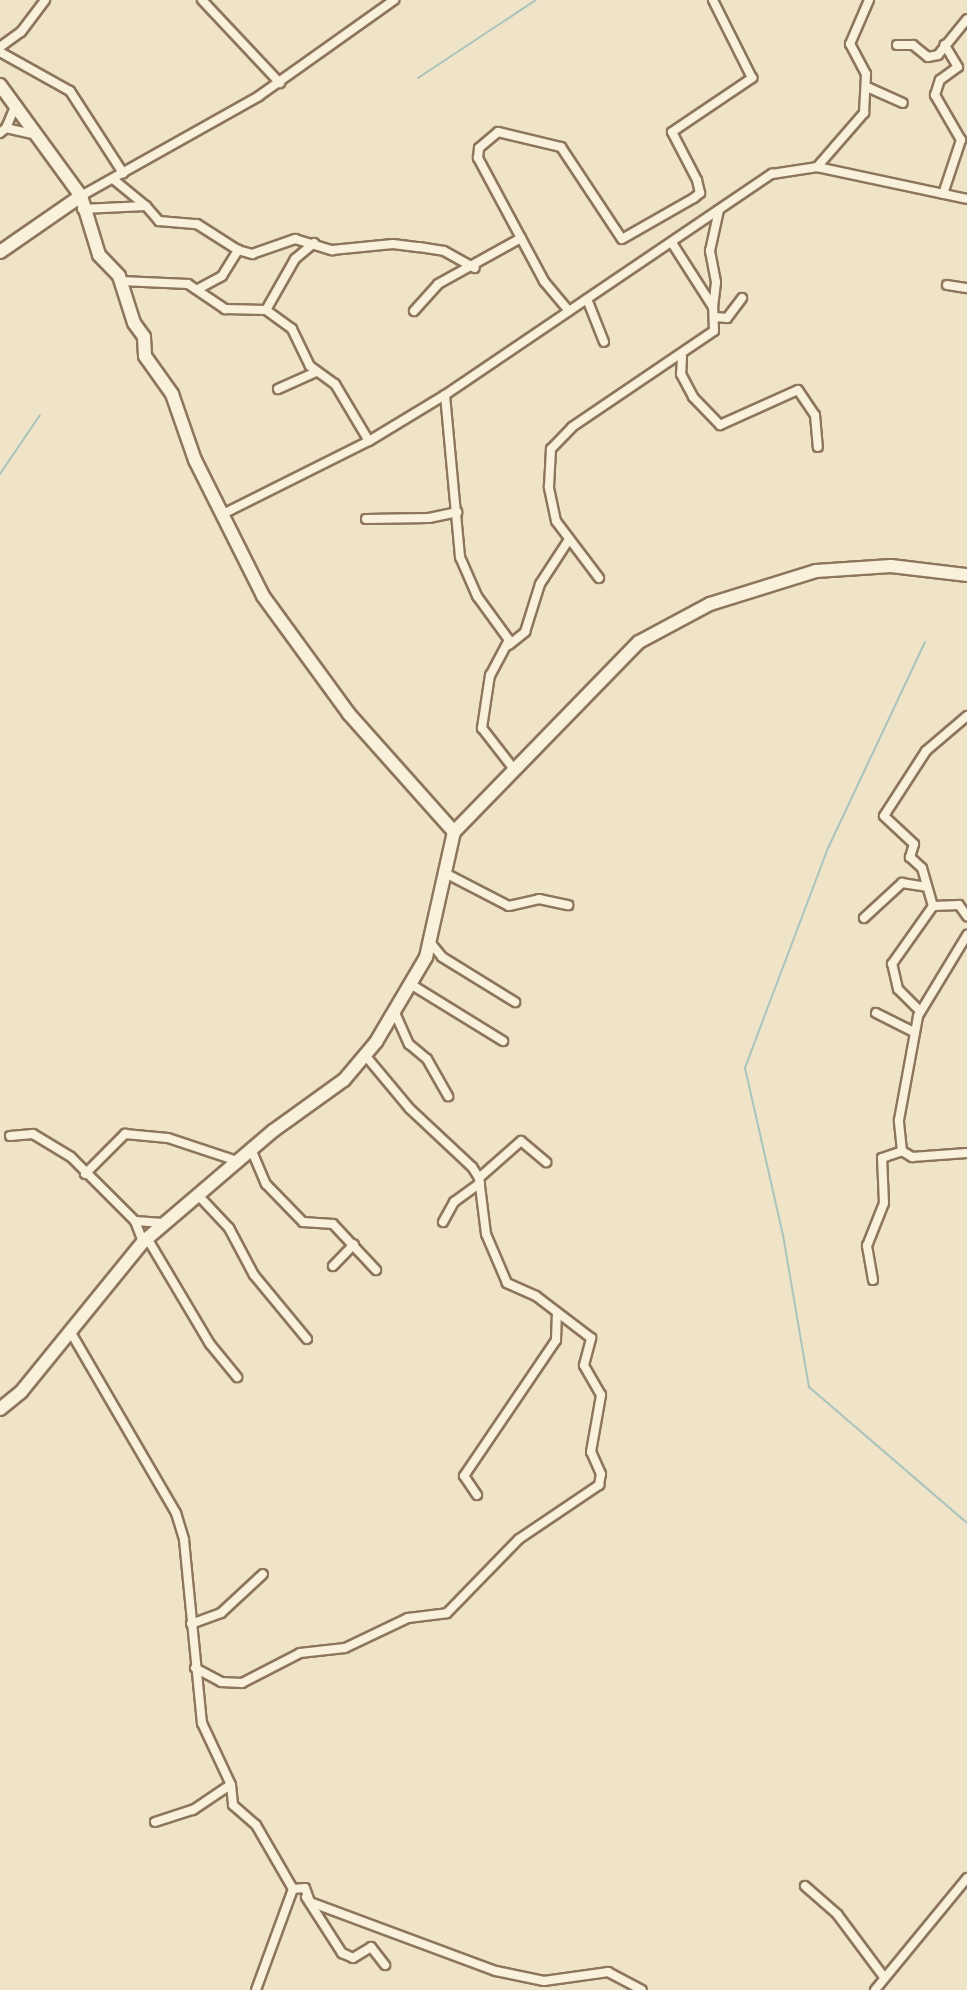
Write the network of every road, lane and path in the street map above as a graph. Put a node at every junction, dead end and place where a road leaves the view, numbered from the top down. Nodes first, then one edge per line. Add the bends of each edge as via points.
1 (45, 0) edge
2 (202, 0) edge
3 (394, 0) edge
4 (713, 0) edge
5 (869, 0) edge
6 (967, 20) edge
7 (897, 45) dead end
8 (945, 45) junction
9 (0, 47) edge
10 (0, 52) edge
11 (280, 83) junction
12 (0, 85) edge
13 (867, 87) junction
14 (903, 103) dead end
15 (16, 104) junction
16 (3, 130) edge
17 (38, 135) junction
18 (964, 139) edge
19 (817, 167) junction
20 (123, 173) junction
21 (113, 179) junction
22 (943, 194) junction
23 (81, 196) junction
24 (967, 200) edge
25 (146, 206) junction
26 (82, 209) junction
27 (719, 210) junction
28 (521, 238) junction
29 (314, 243) junction
30 (672, 243) junction
31 (238, 250) junction
32 (0, 252) edge
33 (475, 268) junction
34 (121, 281) junction
35 (947, 285) dead end
36 (967, 288) edge
37 (198, 289) junction
38 (742, 298) dead end
39 (587, 299) junction
40 (712, 307) junction
41 (266, 309) junction
42 (414, 311) dead end
43 (568, 311) junction
44 (716, 317) junction
45 (604, 342) dead end
46 (682, 357) junction
47 (316, 372) junction
48 (278, 389) dead end
49 (445, 395) junction
50 (369, 441) junction
51 (818, 447) dead end
52 (457, 512) junction
53 (223, 514) junction
54 (366, 519) dead end
55 (568, 541) junction
56 (967, 574) edge
57 (599, 578) dead end
58 (508, 646) junction
59 (967, 716) edge
60 (513, 768) junction
61 (454, 832) junction
62 (443, 872) junction
63 (927, 887) junction
64 (568, 905) dead end
65 (933, 906) junction
66 (967, 916) edge
67 (864, 918) dead end
68 (967, 935) edge
69 (430, 942) junction
70 (412, 984) junction
71 (514, 1002) dead end
72 (920, 1011) junction
73 (876, 1012) dead end
74 (395, 1013) junction
75 (914, 1032) junction
76 (503, 1041) dead end
77 (365, 1055) junction
78 (448, 1096) dead end
79 (10, 1136) dead end
80 (251, 1149) junction
81 (902, 1151) junction
82 (967, 1153) edge
83 (237, 1161) junction
84 (546, 1162) dead end
85 (85, 1174) junction
86 (479, 1180) junction
87 (198, 1194) junction
88 (135, 1221) junction
89 (443, 1222) dead end
90 (163, 1223) junction
91 (145, 1240) junction
92 (354, 1244) junction
93 (333, 1266) dead end
94 (376, 1270) dead end
95 (873, 1280) dead end
96 (557, 1316) junction
97 (70, 1331) junction
98 (308, 1339) dead end
99 (237, 1377) dead end
100 (0, 1409) edge
101 (477, 1495) dead end
102 (264, 1574) dead end
103 (191, 1624) junction
104 (195, 1668) junction
105 (231, 1785) junction
106 (155, 1822) dead end
107 (967, 1878) edge
108 (806, 1886) dead end
109 (305, 1888) junction
110 (293, 1889) junction
111 (385, 1965) dead end
112 (884, 1977) junction
113 (256, 1990) edge
114 (642, 1990) edge
115 (875, 1990) edge

1 - 9 street via 21,32
2 - 11 street
3 - 11 street
4 - 28 street via 752,78 672,132 700,193 622,239 561,147 498,132 479,148 478,158
5 - 13 street via 850,44
6 - 8 street
7 - 8 street via 913,45 928,57
8 - 18 street via 957,67 940,80 935,95
10 - 20 street via 70,91
11 - 20 street
12 - 15 street
13 - 14 street
13 - 19 street via 858,124
15 - 16 street
15 - 17 street
16 - 17 street
17 - 23 street via 69,186
18 - 22 street
19 - 22 street
19 - 27 street via 772,174
20 - 21 street
21 - 23 street
21 - 25 street
22 - 24 street
23 - 26 street
23 - 32 street
25 - 26 street
25 - 31 street via 159,221 197,224
26 - 34 street via 99,255
27 - 30 street
27 - 40 street via 710,251 716,282
28 - 33 street
28 - 43 street
29 - 31 street via 295,239 252,254
29 - 33 street via 332,250 393,244 419,247 444,251
29 - 41 street via 295,259
30 - 39 street
30 - 40 street
31 - 37 street via 222,276
33 - 42 street via 438,284
34 - 37 street
34 - 53 street via 134,322 144,337 145,356 172,394 177,419
35 - 36 street
37 - 41 street via 225,309
38 - 44 street via 727,318
39 - 43 street
39 - 45 street
40 - 44 street
41 - 47 street via 292,329
43 - 49 street
44 - 46 street via 714,331
46 - 51 street via 681,374 693,397 720,425 798,390 815,415
46 - 55 street via 572,427 551,449 552,509
47 - 48 street
47 - 50 street via 335,384
49 - 50 street
49 - 52 street
50 - 53 street
52 - 54 street via 429,518
52 - 58 street via 467,578 508,632
53 - 61 street via 263,596 307,659 386,758
55 - 57 street
55 - 58 street via 540,584 525,632
56 - 60 street via 891,566 816,572 676,618 639,642
58 - 60 street via 490,675 482,729
59 - 63 street via 926,751 885,810 886,820 914,844 910,857 922,868
60 - 61 street
61 - 62 street
62 - 64 street via 509,906 539,900
62 - 69 street
63 - 65 street
63 - 67 street via 902,883
65 - 66 street via 959,905
65 - 72 street via 891,964 898,989
68 - 72 street
69 - 70 street
69 - 71 street via 442,957
70 - 74 street
70 - 76 street
72 - 75 street
73 - 75 street
74 - 77 street
74 - 78 street via 409,1044 427,1059
75 - 81 street via 910,1083 899,1120
77 - 80 street via 344,1080
77 - 86 street via 384,1083
79 - 85 street via 33,1134 47,1140
80 - 83 street
80 - 92 street via 266,1184 303,1222 333,1224
81 - 82 street via 912,1157
81 - 95 street via 882,1158 884,1203 867,1246
83 - 85 street via 168,1138 125,1134
83 - 87 street
84 - 86 street via 521,1141
85 - 88 street
86 - 89 street via 449,1207
86 - 96 street via 495,1262 507,1283 536,1296
87 - 90 street
87 - 98 street via 229,1228 254,1275
88 - 90 street
88 - 91 street
90 - 91 street
91 - 97 street
91 - 99 street via 210,1344
92 - 93 street
92 - 94 street
96 - 101 street via 556,1340 464,1476
96 - 104 street via 591,1338 584,1365 601,1395 591,1452 602,1474 599,1485 519,1539 447,1613 408,1618 345,1648 300,1653 242,1683 221,1682
97 - 100 street
97 - 103 street via 176,1513
102 - 103 street via 221,1613
103 - 104 street
104 - 105 street via 202,1723
105 - 106 street via 193,1810
105 - 110 street via 232,1805 256,1825
107 - 112 street
108 - 112 street via 843,1921
109 - 110 street
109 - 111 street via 309,1908 342,1953 353,1958 371,1947
109 - 114 street via 310,1902 496,1971 544,1981 608,1972
110 - 113 street
112 - 115 street

